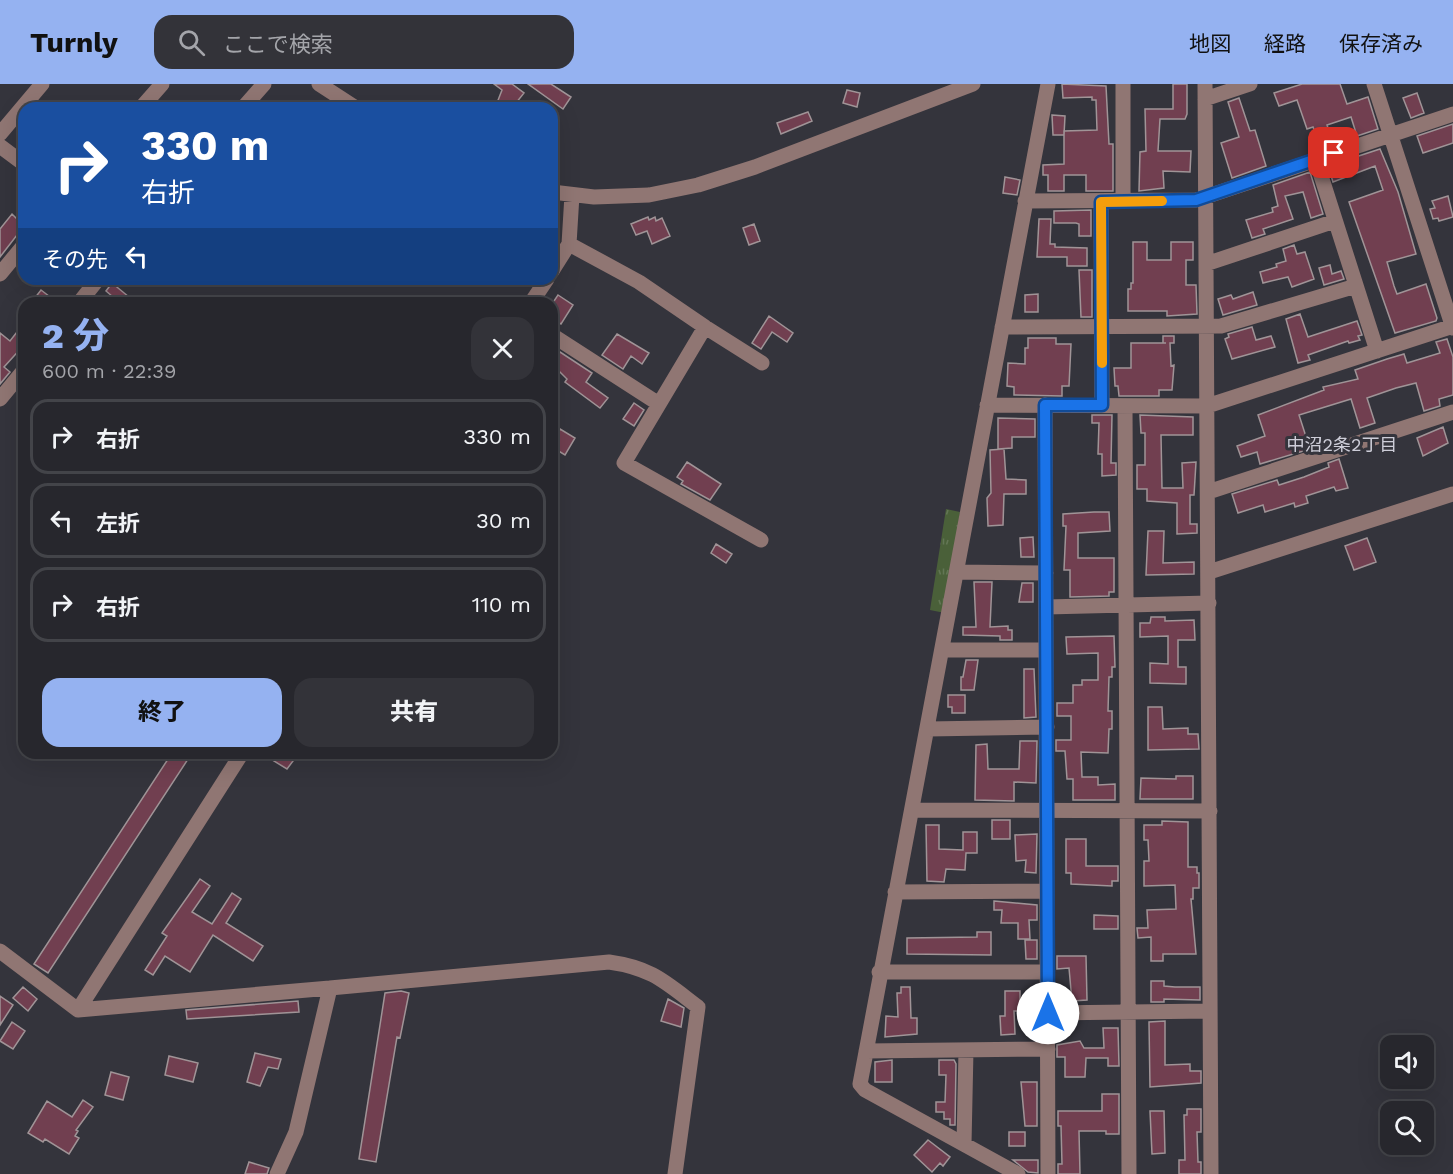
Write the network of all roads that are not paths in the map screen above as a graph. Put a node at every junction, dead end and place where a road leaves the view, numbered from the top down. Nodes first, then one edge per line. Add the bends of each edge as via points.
1 (42, 84) edge
2 (162, 84) edge
3 (264, 84) edge
4 (319, 84) edge
5 (973, 84) edge
6 (1048, 84) edge
7 (1123, 84) edge
8 (1250, 84) edge
9 (1374, 84) edge
10 (1205, 91) edge
11 (27, 102) edge
12 (146, 102) edge
13 (248, 102) edge
14 (347, 102) edge
15 (18, 113) edge
16 (1453, 114) edge
17 (0, 134) edge
18 (1390, 135) junction
19 (0, 146) edge
20 (18, 160) edge
21 (1316, 160) junction
22 (558, 193) edge
23 (572, 195) junction
24 (1206, 195) junction
25 (1025, 201) junction
26 (1124, 201) junction
27 (1101, 202) junction
28 (1335, 221) junction
29 (570, 244) junction
30 (18, 252) edge
31 (558, 262) edge
32 (1206, 264) junction
33 (0, 274) edge
34 (94, 285) edge
35 (1356, 286) junction
36 (84, 297) edge
37 (1206, 325) junction
38 (1102, 326) junction
39 (705, 327) junction
40 (1002, 327) junction
41 (1453, 327) edge
42 (558, 339) edge
43 (1377, 351) junction
44 (762, 363) dead end
45 (18, 377) edge
46 (0, 399) edge
47 (659, 404) junction
48 (987, 405) junction
49 (1045, 405) junction
50 (1102, 405) junction
51 (1125, 406) junction
52 (1206, 406) junction
53 (1453, 412) edge
54 (1209, 492) junction
55 (1453, 494) edge
56 (761, 540) dead end
57 (958, 572) junction
58 (1209, 572) junction
59 (1046, 573) junction
60 (1209, 603) junction
61 (1126, 606) junction
62 (1046, 607) junction
63 (944, 650) junction
64 (1046, 650) junction
65 (1047, 727) junction
66 (928, 729) junction
67 (238, 759) edge
68 (1127, 809) junction
69 (912, 810) junction
70 (1047, 810) junction
71 (1210, 811) junction
72 (1047, 891) junction
73 (895, 892) junction
74 (0, 951) edge
75 (879, 972) junction
76 (1047, 972) junction
77 (330, 988) junction
78 (78, 1010) junction
79 (1210, 1011) junction
80 (1128, 1012) junction
81 (1048, 1013) junction
82 (1048, 1049) junction
83 (966, 1050) junction
84 (866, 1051) junction
85 (964, 1144) junction
86 (277, 1174) edge
87 (675, 1174) edge
88 (1018, 1174) edge
89 (1048, 1174) edge
90 (1129, 1174) edge
91 (1211, 1174) edge

1 - 11 street
2 - 12 street
3 - 13 street
4 - 14 street
5 - 23 street via 698,185 649,195
6 - 25 street
7 - 26 street
8 - 10 street
9 - 18 street
10 - 24 street
15 - 17 street
16 - 18 street
18 - 21 street
18 - 41 street
19 - 20 street
21 - 24 street
21 - 28 street
22 - 23 street
23 - 29 street
24 - 26 street via 1196,200
24 - 32 street
25 - 27 street
25 - 40 street
26 - 27 street
27 - 38 street
28 - 32 street
28 - 35 street
29 - 31 street
29 - 39 street via 639,282
30 - 33 street
32 - 37 street
34 - 36 street
35 - 37 street via 1221,326
35 - 43 street
37 - 38 street
37 - 52 street
38 - 40 street
38 - 50 street
39 - 44 street
39 - 47 street
40 - 48 street
41 - 43 street
42 - 47 street
43 - 52 street
45 - 46 street
47 - 56 street via 624,463
48 - 49 street
48 - 57 street
49 - 50 street
49 - 59 street
50 - 51 street
51 - 52 street
51 - 61 street
52 - 54 street
53 - 54 street
54 - 58 street
55 - 58 street
57 - 59 street
57 - 63 street
58 - 60 street
59 - 62 street
60 - 61 street
60 - 71 street
61 - 62 street
61 - 68 street
62 - 64 street
63 - 64 street
63 - 66 street
64 - 65 street
65 - 66 street
65 - 70 street
66 - 69 street
67 - 78 street
68 - 70 street
68 - 71 street
68 - 80 street
69 - 70 street
69 - 73 street
70 - 72 street
71 - 79 street
72 - 73 street
72 - 76 street
73 - 75 street
74 - 78 street
75 - 76 street
75 - 84 street
76 - 81 street
77 - 78 street
77 - 86 street via 296,1132
77 - 87 street via 609,962 635,966 656,975 698,1007
79 - 80 street
79 - 91 street
80 - 81 street
80 - 90 street
81 - 82 street
82 - 83 street
82 - 89 street
83 - 84 street
83 - 85 street
84 - 85 street via 860,1084 865,1090
85 - 88 street

